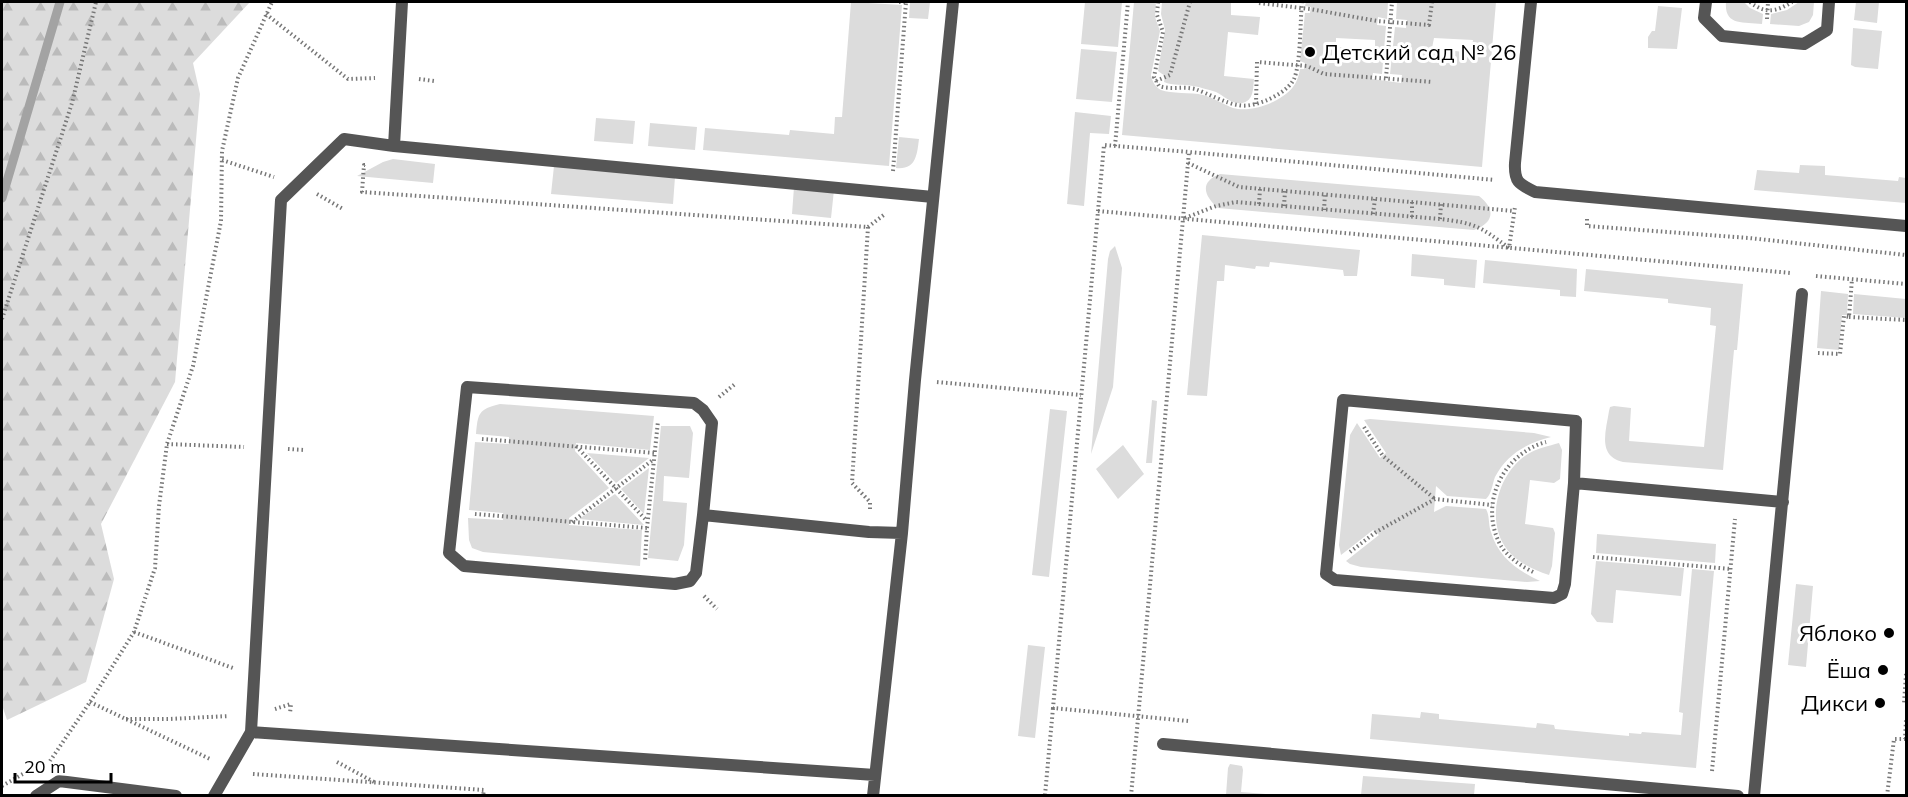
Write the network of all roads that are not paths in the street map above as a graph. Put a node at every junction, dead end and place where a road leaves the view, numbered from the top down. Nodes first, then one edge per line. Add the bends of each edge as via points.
1 (402, 2) edge
2 (953, 2) edge
3 (1531, 2) edge
4 (1706, 2) edge
5 (1829, 2) edge
6 (394, 146) junction
7 (933, 196) junction
8 (1906, 226) edge
9 (1802, 294) dead end
10 (1574, 483) junction
11 (1783, 501) junction
12 (703, 515) junction
13 (902, 533) junction
14 (250, 732) junction
15 (1163, 744) dead end
16 (875, 775) junction
17 (36, 795) edge
18 (176, 795) edge
19 (214, 795) edge
20 (873, 795) edge
21 (1738, 795) edge
22 (1754, 795) edge

1 - 6 lane
2 - 7 lane
3 - 8 lane via 1515,163 1518,182 1535,192
4 - 5 lane via 1704,18 1722,36 1804,44 1827,30
6 - 7 lane
6 - 14 lane via 344,139 281,200
7 - 13 lane
9 - 11 lane
10 - 10 lane via 1576,421 1343,400 1326,574 1335,580 1554,598 1562,594 1565,584
10 - 11 lane
11 - 22 lane
12 - 12 lane via 712,423 694,403 467,387 449,553 464,566 675,584 690,581 696,573
12 - 13 lane
13 - 16 lane
14 - 16 lane
14 - 19 lane
15 - 21 lane
16 - 20 lane
17 - 18 lane via 58,781

